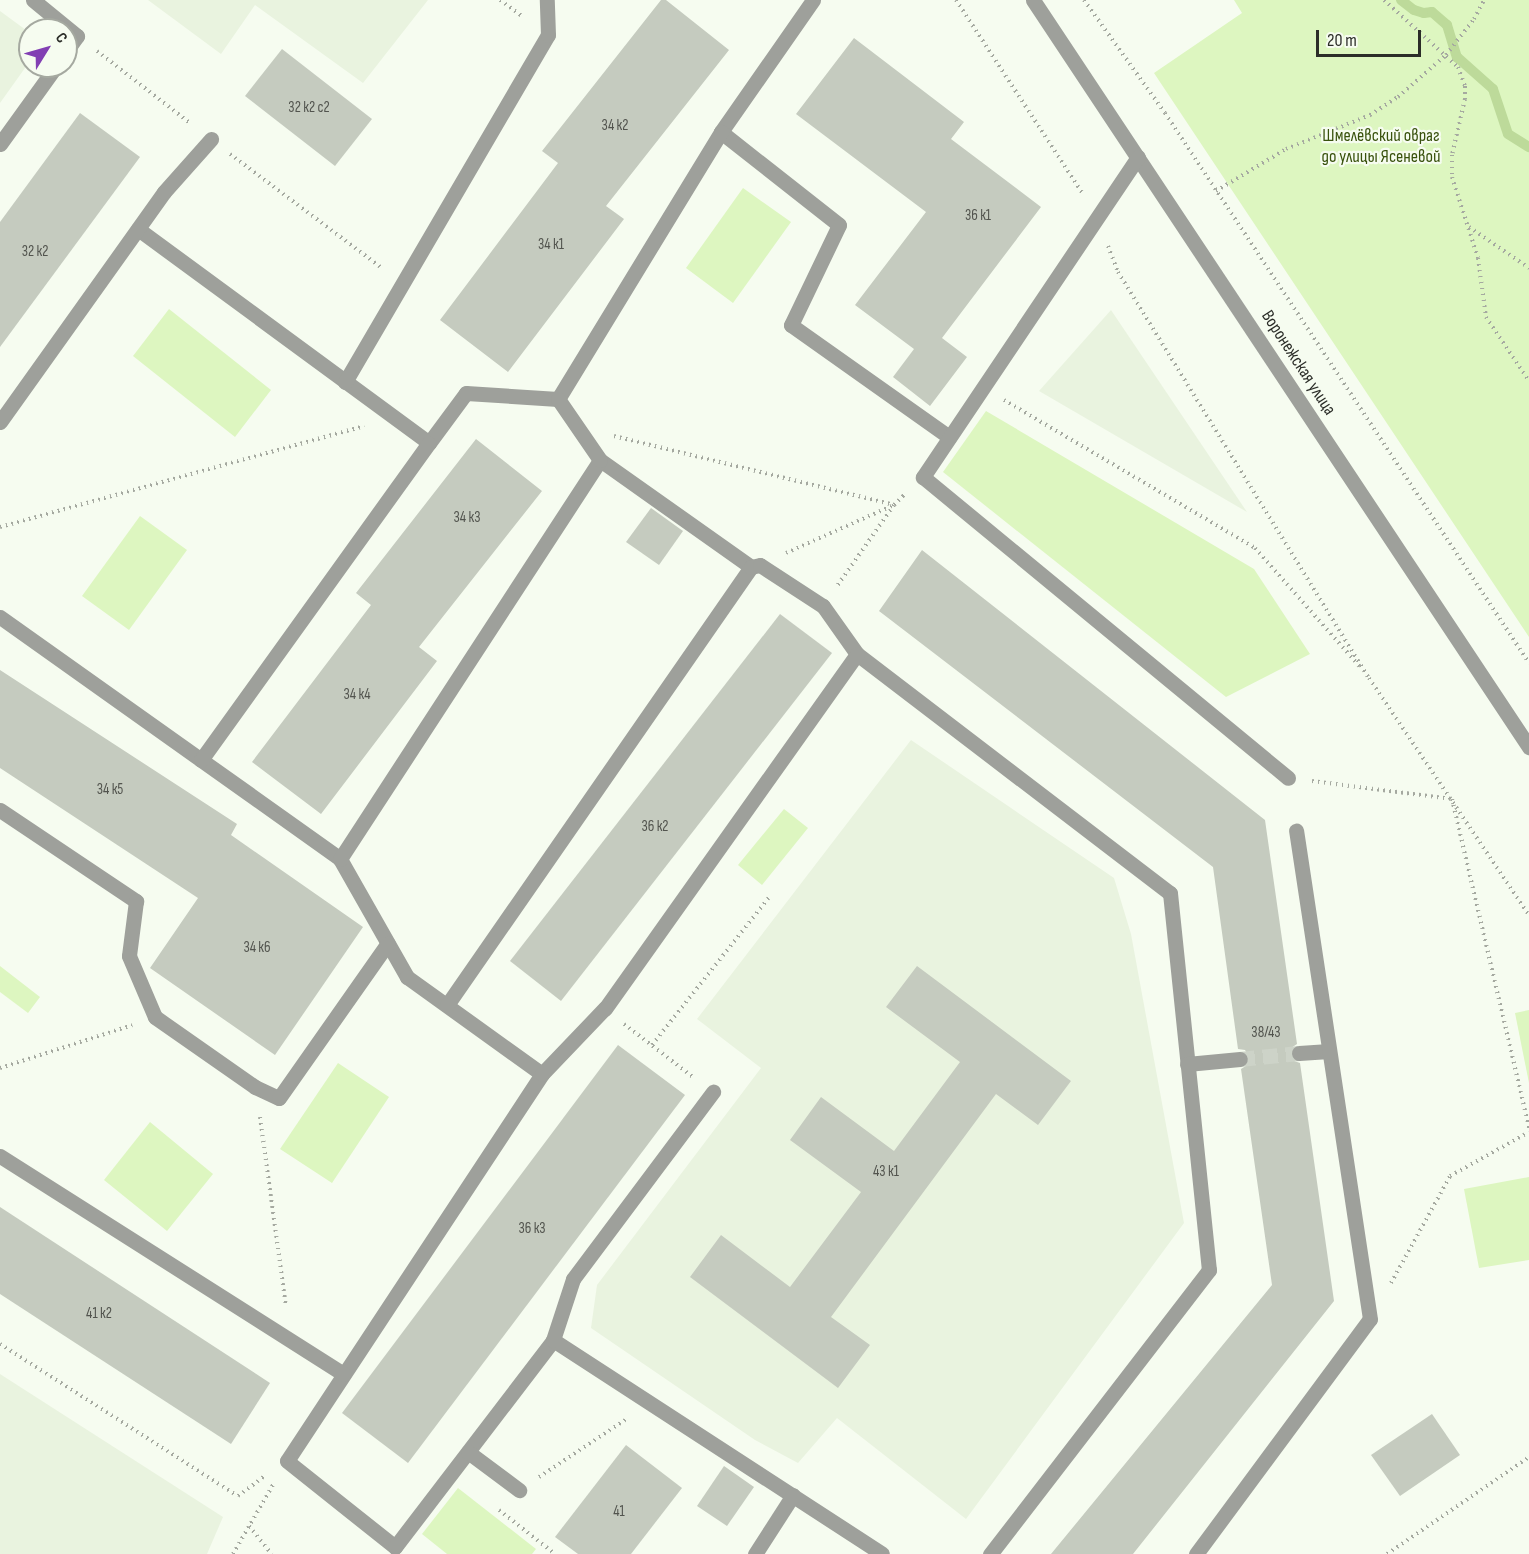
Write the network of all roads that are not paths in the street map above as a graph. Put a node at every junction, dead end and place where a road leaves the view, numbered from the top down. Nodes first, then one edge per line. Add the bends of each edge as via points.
1 (33, 0) edge
2 (547, 0) edge
3 (813, 0) edge
4 (1033, 0) edge
5 (55, 18) edge
6 (47, 78) edge
7 (721, 132) junction
8 (211, 139) road end
9 (0, 144) edge
10 (1138, 157) junction
11 (138, 229) junction
12 (345, 382) junction
13 (558, 399) junction
14 (0, 422) edge
15 (949, 437) junction
16 (429, 443) junction
17 (600, 460) junction
18 (756, 566) junction
19 (0, 617) edge
20 (857, 654) junction
21 (1529, 747) edge
22 (201, 760) junction
23 (1287, 778) road end
24 (0, 810) edge
25 (1296, 831) dead end
26 (340, 859) junction
27 (388, 943) junction
28 (447, 1005) junction
29 (1329, 1051) junction
30 (1299, 1053) tunnel mouth
31 (1240, 1059) tunnel mouth
32 (1187, 1064) junction
33 (542, 1074) junction
34 (712, 1092) road end
35 (0, 1156) edge
36 (553, 1340) junction
37 (344, 1374) junction
38 (468, 1452) junction
39 (519, 1490) road end
40 (793, 1495) junction
41 (755, 1554) edge
42 (882, 1554) edge
43 (990, 1554) edge
44 (1196, 1554) edge

1 - 5 street
2 - 12 street via 548,35
3 - 7 street
4 - 10 street, Воронежская улица
6 - 9 street
7 - 13 street
7 - 15 street via 839,225 791,325
8 - 11 street via 164,192
10 - 15 street
10 - 21 street, Воронежская улица
11 - 12 street
11 - 14 street
12 - 16 street
13 - 16 street via 466,393
13 - 17 street
15 - 23 street via 923,477
16 - 22 street
17 - 18 street
17 - 26 street
18 - 20 street via 823,606
18 - 28 street
19 - 22 street
20 - 32 street via 1170,893
20 - 33 street via 605,1008
22 - 26 street
24 - 27 street via 136,901 129,956 155,1017 255,1087 279,1098
25 - 29 street
26 - 27 street
27 - 28 street via 407,977
28 - 33 street
29 - 30 street
29 - 44 street via 1370,1319
31 - 32 street
32 - 43 street via 1209,1270
33 - 37 street
34 - 36 street via 573,1279
35 - 37 street
36 - 38 street
36 - 40 street
37 - 38 street via 286,1461 396,1547
38 - 39 street
40 - 41 street
40 - 42 street

